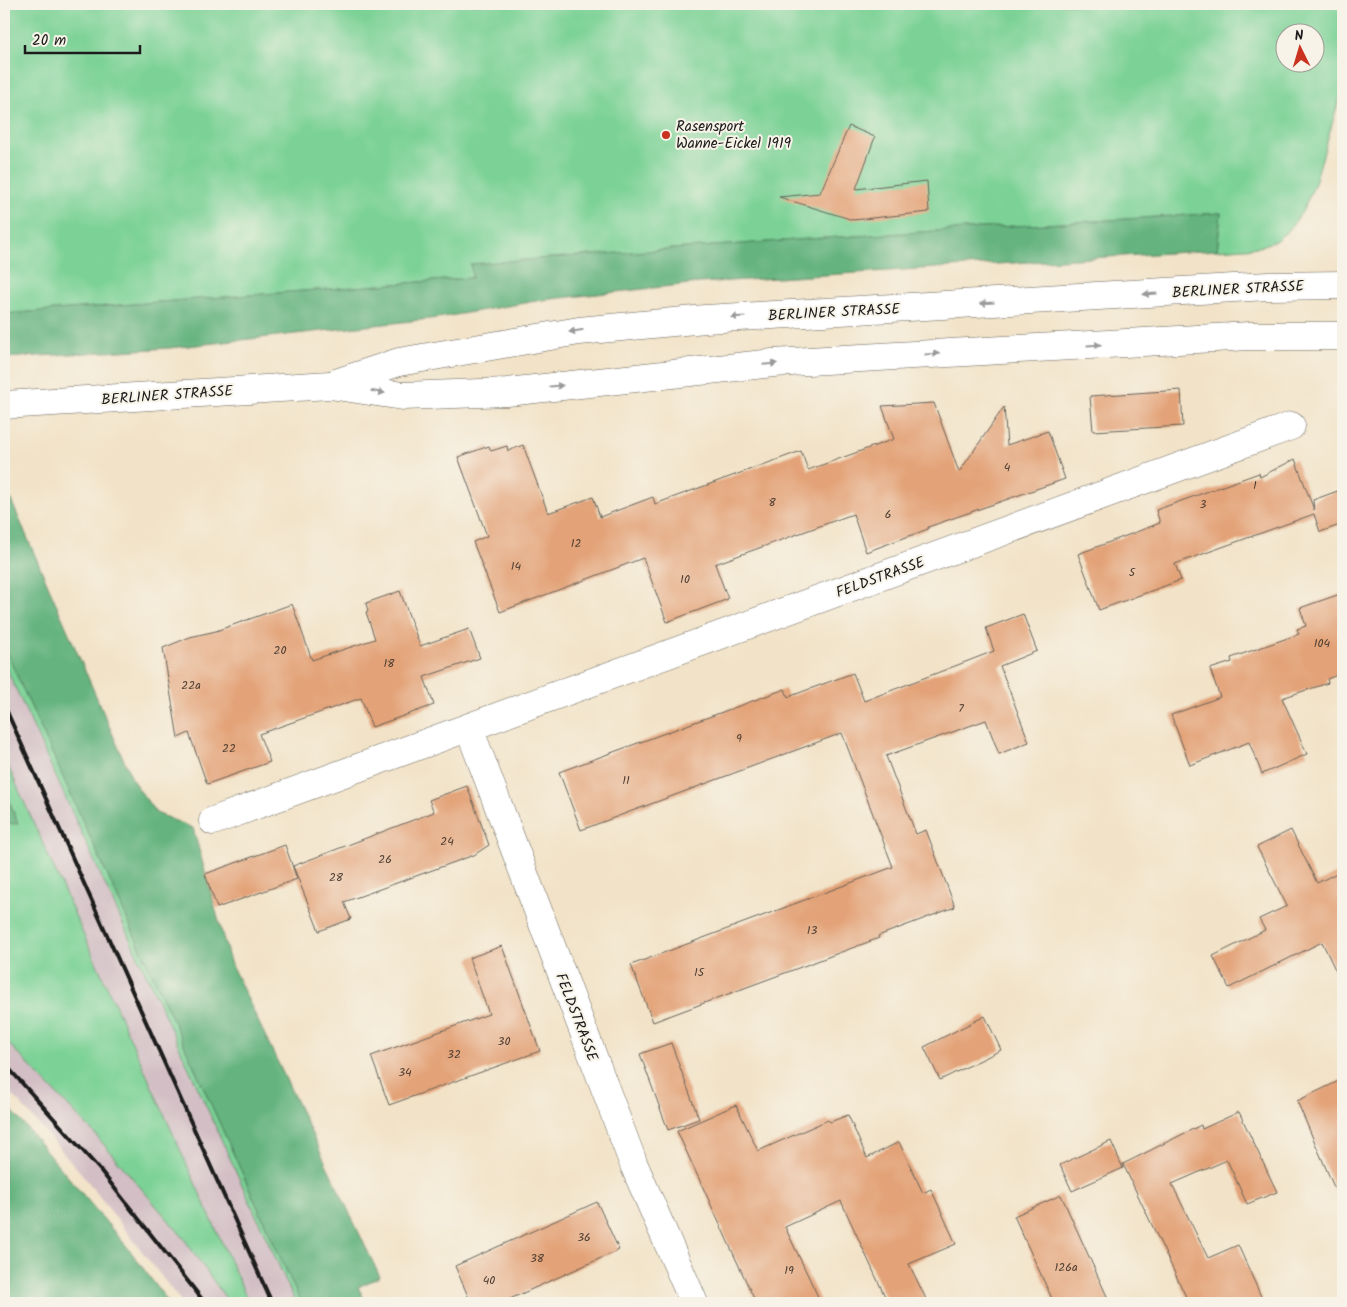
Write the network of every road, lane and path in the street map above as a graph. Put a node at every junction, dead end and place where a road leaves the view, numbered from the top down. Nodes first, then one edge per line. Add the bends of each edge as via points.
1 (1343, 285) edge
2 (1343, 336) edge
3 (330, 384) junction
4 (4, 405) edge
5 (1291, 426) dead end
6 (469, 728) junction
7 (213, 821) dead end
8 (694, 1303) edge

1 -> 3 main road, BERLINER STRASSE via 1268,286 705,319 580,331 399,362
3 -> 2 main road, BERLINER STRASSE via 402,396 498,392 773,363 1250,336
3 - 4 main road, BERLINER STRASSE
5 - 6 main road, FELDSTRASSE
6 - 7 main road, FELDSTRASSE
6 - 8 main road, FELDSTRASSE via 634,1165

